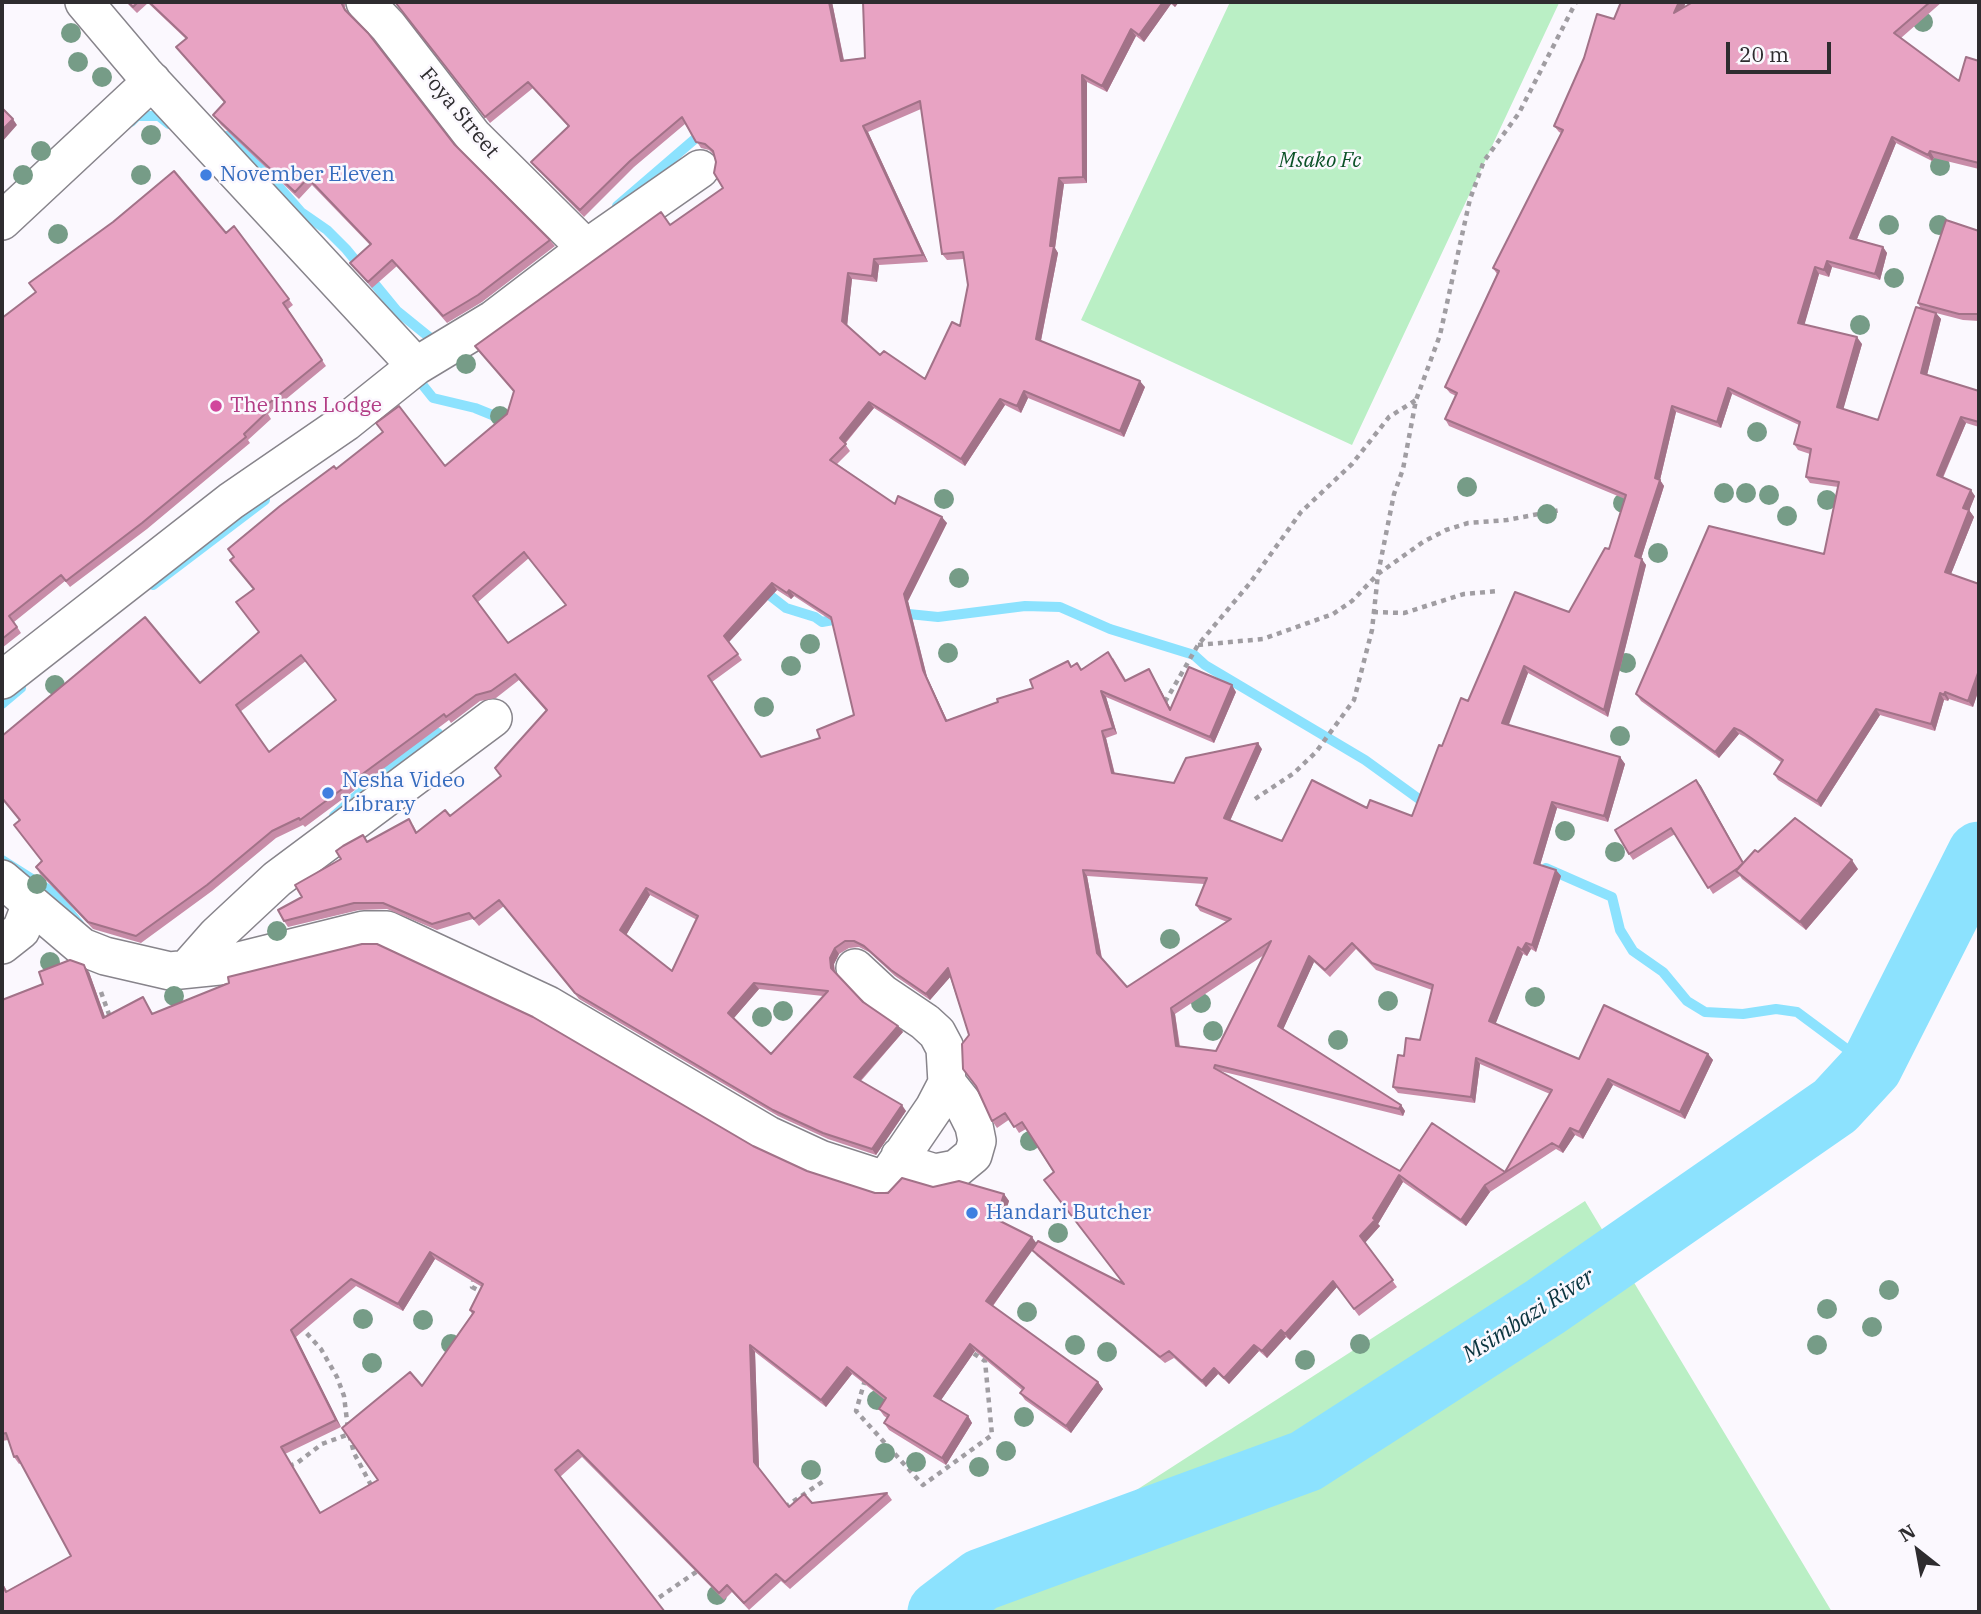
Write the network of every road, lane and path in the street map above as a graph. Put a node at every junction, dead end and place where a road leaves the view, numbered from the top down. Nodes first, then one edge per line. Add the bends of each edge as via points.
1 (84, 2) edge
2 (365, 2) edge
3 (1576, 2) edge
4 (152, 82) junction
5 (700, 169) dead end
6 (2, 221) edge
7 (591, 245) junction
8 (416, 366) junction
9 (1416, 400) junction
10 (1560, 510) dead end
11 (1378, 574) junction
12 (1499, 591) dead end
13 (1374, 612) junction
14 (1198, 645) junction
15 (2, 680) edge
16 (1165, 702) edge
17 (493, 718) dead end
18 (1255, 799) dead end
19 (2, 879) edge
20 (31, 904) junction
21 (2, 945) edge
22 (82, 947) junction
23 (855, 968) dead end
24 (187, 969) junction
25 (112, 1024) edge
26 (947, 1083) junction
27 (900, 1156) junction
28 (475, 1275) edge
29 (493, 1298) edge
30 (292, 1318) edge
31 (965, 1348) edge
32 (869, 1369) edge
33 (349, 1434) junction
34 (277, 1469) edge
35 (825, 1480) dead end
36 (375, 1491) edge
37 (776, 1513) edge
38 (702, 1568) edge
39 (649, 1604) edge

1 - 4 street
2 - 7 street, Foya Street via 473,136 579,241
3 - 9 path via 1519,113 1484,161 1460,235 1440,335
4 - 6 street
4 - 8 street
5 - 7 street
7 - 8 street via 495,319
8 - 15 street via 346,422 232,501
9 - 11 path
9 - 14 path via 1389,417 1352,464 1301,512
10 - 11 path via 1447,530
11 - 13 path
11 - 14 path via 1352,601 1306,626 1263,639
12 - 13 path via 1464,594 1404,613
13 - 18 path via 1354,700 1294,774
14 - 16 path
17 - 24 street via 277,879
19 - 20 street
20 - 21 street via 21,930
20 - 22 street
22 - 24 street via 170,971
22 - 25 path
23 - 26 street via 937,1033 945,1048
24 - 27 street via 219,966 364,929 387,930 548,1005 768,1135 810,1154 886,1180
26 - 27 street
26 - 27 street via 974,1126 977,1142 973,1155 956,1169 935,1173
28 - 29 path via 472,1287
30 - 33 path via 321,1349 337,1377
31 - 32 path via 985,1361 992,1435 923,1485 856,1411
33 - 34 path
33 - 36 path
35 - 37 path
38 - 39 path

